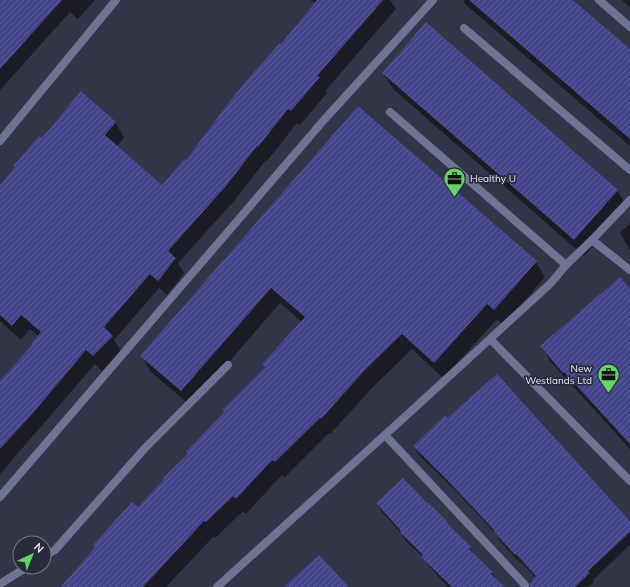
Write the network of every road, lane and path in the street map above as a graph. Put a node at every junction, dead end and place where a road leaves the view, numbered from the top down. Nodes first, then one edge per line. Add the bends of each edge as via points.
1 (116, 0) edge
2 (433, 0) edge
3 (599, 0) edge
4 (630, 27) edge
5 (464, 28) dead end
6 (390, 112) dead end
7 (0, 141) edge
8 (630, 170) edge
9 (630, 200) edge
10 (592, 240) junction
11 (566, 265) junction
12 (630, 270) edge
13 (490, 339) junction
14 (228, 365) dead end
15 (385, 435) junction
16 (630, 481) edge
17 (0, 497) edge
18 (52, 552) edge
19 (14, 575) edge
20 (0, 584) edge
21 (525, 585) dead end
22 (217, 587) edge

1 - 7 lane
2 - 17 lane via 324,120
3 - 4 lane
5 - 8 lane
6 - 11 lane
9 - 10 lane
10 - 11 lane
10 - 12 lane
11 - 13 lane via 551,284
13 - 15 lane
13 - 16 lane
14 - 18 lane via 145,448
15 - 21 lane
15 - 22 lane
19 - 20 lane

